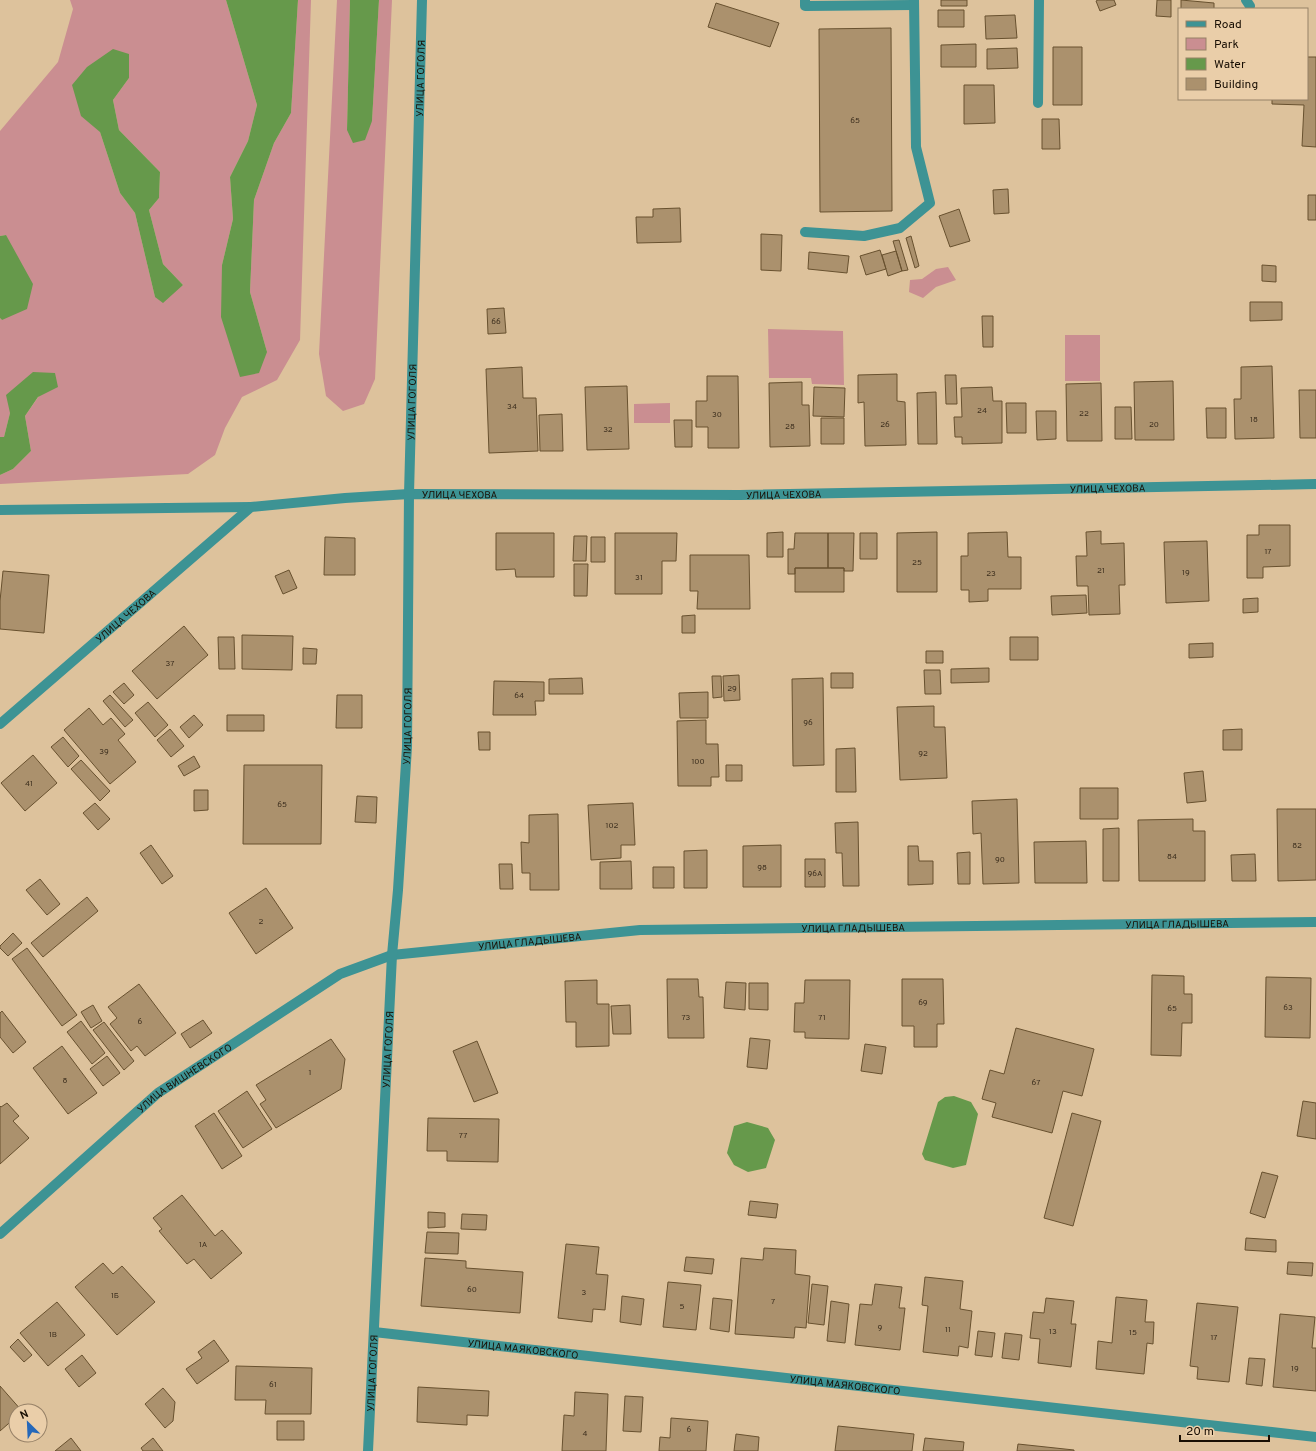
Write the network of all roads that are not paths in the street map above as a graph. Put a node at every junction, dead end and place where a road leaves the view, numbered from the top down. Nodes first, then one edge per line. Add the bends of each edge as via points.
1 (422, 0) edge
2 (805, 0) edge
3 (1049, 0) edge
4 (1039, 1) edge
5 (914, 3) edge
6 (1038, 103) dead end
7 (805, 232) dead end
8 (1316, 484) edge
9 (409, 494) junction
10 (251, 507) junction
11 (0, 510) edge
12 (0, 724) edge
13 (1316, 922) edge
14 (392, 955) junction
15 (0, 1234) edge
16 (374, 1332) junction
17 (1316, 1437) edge
18 (368, 1451) edge

1 - 9 street, УЛИЦА ГОГОЛЯ
2 - 5 street via 805,6
3 - 4 street
4 - 6 street
5 - 7 street via 916,147 930,203 900,228 864,236
8 - 9 street, УЛИЦА ЧЕХОВА via 740,495
9 - 10 street, УЛИЦА ЧЕХОВА
9 - 14 street, УЛИЦА ГОГОЛЯ via 407,747
10 - 11 street, УЛИЦА ЧЕХОВА
10 - 12 street, УЛИЦА ЧЕХОВА
13 - 14 street, УЛИЦА ГЛАДЫШЕВА via 640,930
14 - 15 street, УЛИЦА ВИШНЕВСКОГО via 340,974 158,1093
14 - 16 street, УЛИЦА ГОГОЛЯ
16 - 17 street, УЛИЦА МАЯКОВСКОГО
16 - 18 street, УЛИЦА ГОГОЛЯ

